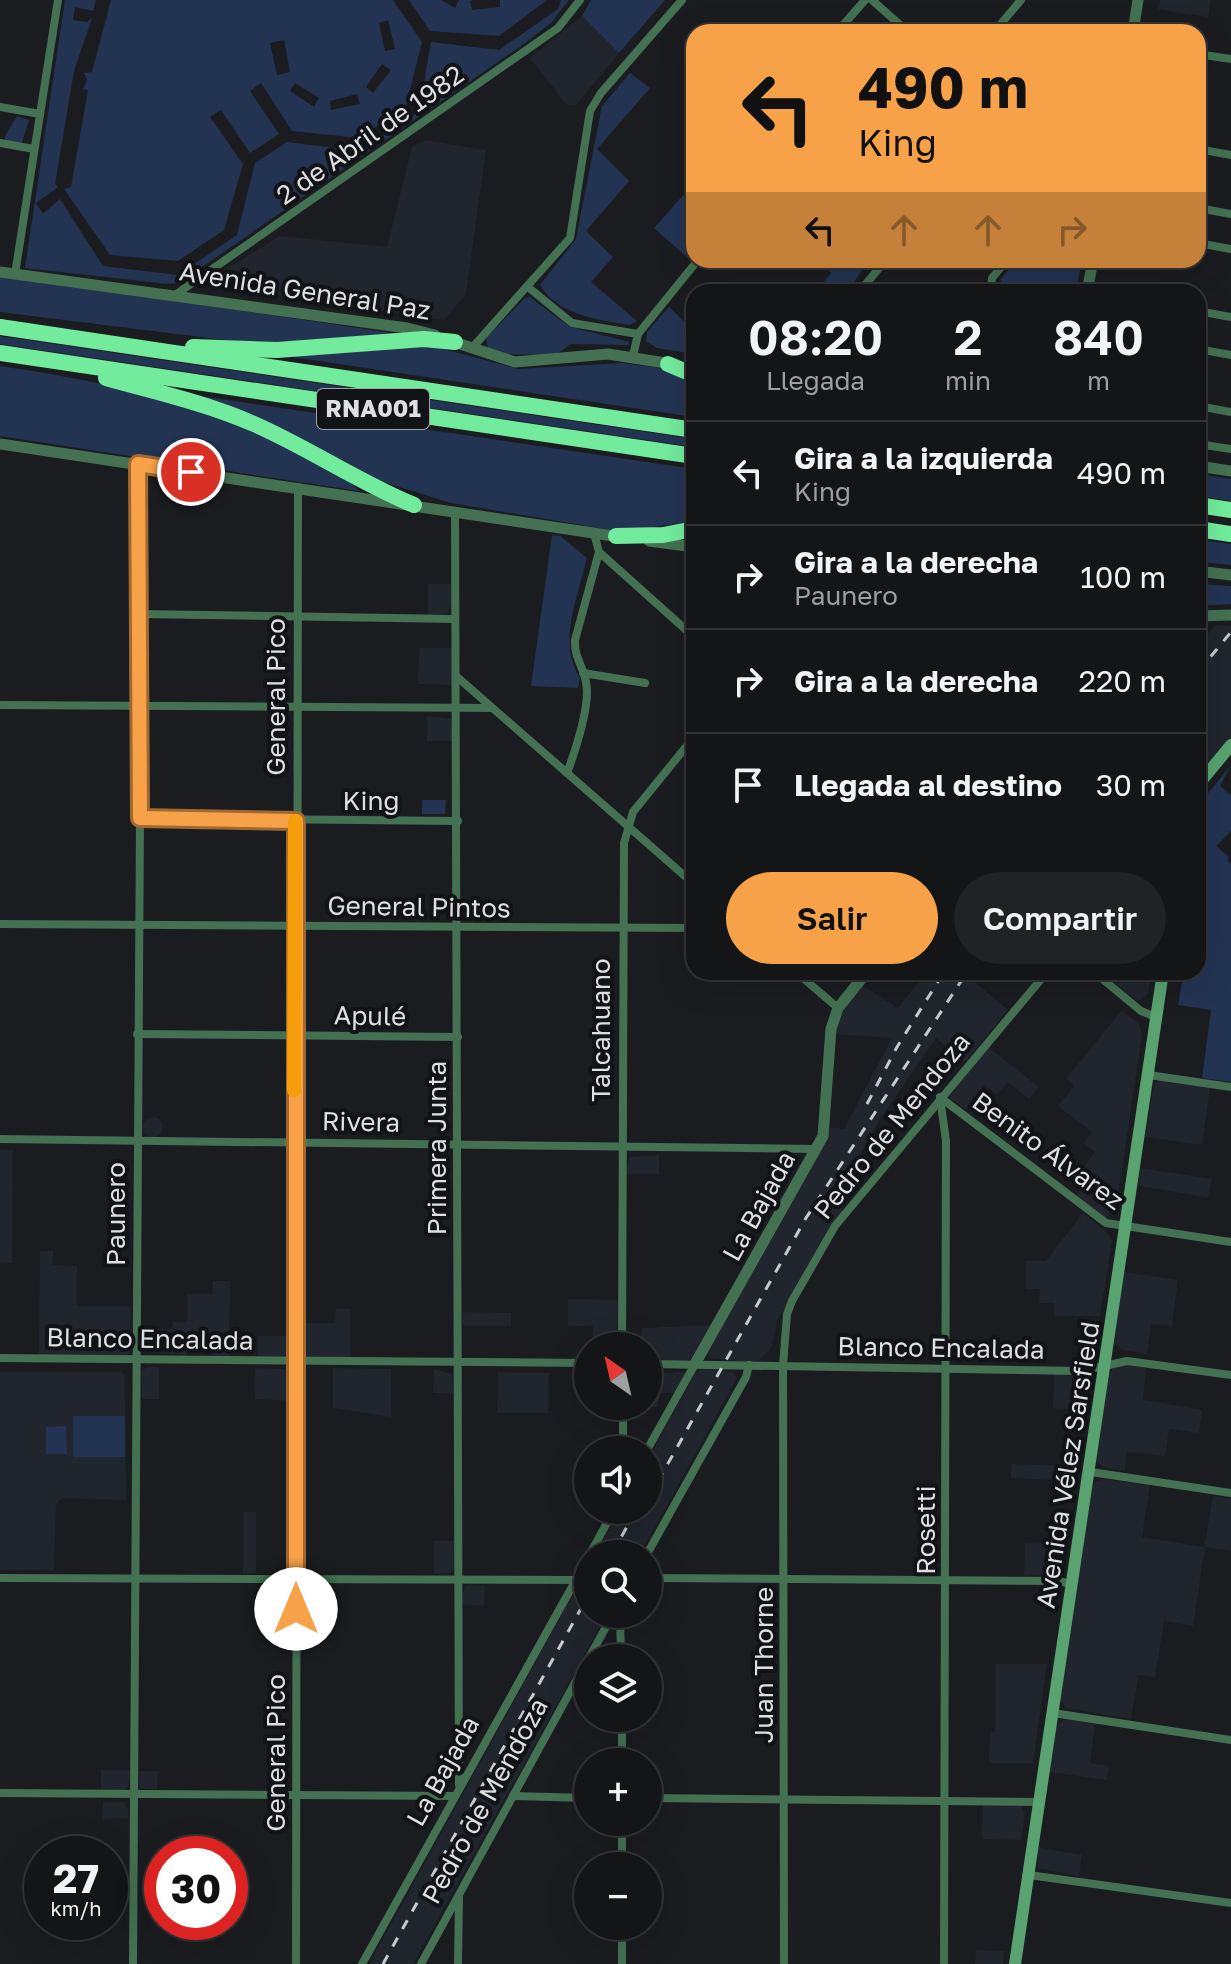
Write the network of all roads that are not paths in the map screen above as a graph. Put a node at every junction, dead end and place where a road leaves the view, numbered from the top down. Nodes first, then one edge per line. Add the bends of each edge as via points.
1 (58, 0) edge
2 (580, 0) edge
3 (682, 0) edge
4 (865, 0) edge
5 (872, 0) edge
6 (1021, 0) edge
7 (1138, 0) edge
8 (844, 24) edge
9 (899, 24) edge
10 (1001, 24) edge
11 (1134, 24) edge
12 (1206, 55) edge
13 (1231, 59) edge
14 (0, 107) edge
15 (40, 114) junction
16 (0, 143) edge
17 (34, 149) junction
18 (1206, 150) edge
19 (1231, 155) edge
20 (1206, 209) edge
21 (1231, 214) edge
22 (1206, 244) edge
23 (1231, 249) edge
24 (692, 268) edge
25 (879, 268) edge
26 (0, 272) edge
27 (15, 274) junction
28 (866, 284) edge
29 (528, 287) junction
30 (175, 295) junction
31 (1206, 312) edge
32 (1231, 317) edge
33 (0, 327) edge
34 (638, 334) junction
35 (455, 342) junction
36 (107, 343) junction
37 (472, 348) junction
38 (1206, 350) edge
39 (0, 353) edge
40 (1231, 355) edge
41 (633, 356) junction
42 (51, 361) junction
43 (668, 364) junction
44 (686, 366) edge
45 (686, 372) edge
46 (1206, 407) edge
47 (1231, 412) edge
48 (686, 429) edge
49 (0, 444) edge
50 (1206, 445) edge
51 (1231, 449) edge
52 (686, 455) edge
53 (138, 464) junction
54 (1206, 467) edge
55 (1231, 471) edge
56 (298, 487) junction
57 (414, 505) junction
58 (1206, 506) edge
59 (1231, 510) edge
60 (455, 511) junction
61 (1206, 530) edge
62 (686, 531) edge
63 (594, 533) junction
64 (1231, 534) edge
65 (616, 536) junction
66 (686, 546) edge
67 (599, 552) junction
68 (1206, 572) edge
69 (1231, 575) edge
70 (138, 614) junction
71 (1231, 615) edge
72 (295, 616) junction
73 (1206, 616) edge
74 (454, 619) junction
75 (686, 630) edge
76 (583, 673) junction
77 (456, 676) junction
78 (645, 683) dead end
79 (0, 705) edge
80 (139, 705) junction
81 (297, 708) junction
82 (491, 708) junction
83 (458, 709) junction
84 (1231, 745) edge
85 (686, 747) edge
86 (567, 773) junction
87 (1206, 775) edge
88 (140, 818) junction
89 (296, 821) junction
90 (458, 821) junction
91 (627, 827) junction
92 (686, 877) edge
93 (0, 924) edge
94 (137, 924) junction
95 (295, 926) junction
96 (458, 928) junction
97 (621, 928) junction
98 (686, 928) edge
99 (805, 980) edge
100 (861, 980) edge
101 (1040, 980) edge
102 (1104, 980) edge
103 (1162, 980) edge
104 (838, 1008) junction
105 (1158, 1018) junction
106 (137, 1034) junction
107 (294, 1035) junction
108 (458, 1037) junction
109 (1149, 1075) junction
110 (1231, 1087) edge
111 (940, 1097) junction
112 (136, 1138) junction
113 (0, 1139) edge
114 (294, 1141) junction
115 (455, 1142) junction
116 (621, 1146) junction
117 (816, 1149) junction
118 (1124, 1228) junction
119 (1231, 1242) edge
120 (622, 1332) edge
121 (0, 1358) edge
122 (137, 1359) junction
123 (296, 1360) junction
124 (459, 1362) junction
125 (574, 1363) edge
126 (1106, 1363) junction
127 (662, 1364) edge
128 (695, 1364) junction
129 (749, 1365) junction
130 (783, 1366) junction
131 (947, 1369) junction
132 (1231, 1375) edge
133 (655, 1436) edge
134 (1091, 1472) junction
135 (1231, 1493) edge
136 (655, 1540) edge
137 (135, 1577) junction
138 (0, 1578) edge
139 (297, 1578) junction
140 (662, 1578) edge
141 (457, 1579) junction
142 (574, 1580) edge
143 (784, 1581) junction
144 (946, 1583) junction
145 (574, 1584) edge
146 (1071, 1584) junction
147 (574, 1685) edge
148 (1053, 1713) junction
149 (1231, 1740) edge
150 (459, 1785) junction
151 (0, 1793) edge
152 (295, 1795) junction
153 (133, 1796) junction
154 (455, 1796) junction
155 (513, 1796) junction
156 (574, 1798) edge
157 (662, 1798) edge
158 (784, 1798) junction
159 (942, 1798) junction
160 (1039, 1802) junction
161 (1029, 1875) junction
162 (459, 1894) junction
163 (1231, 1903) edge
164 (622, 1940) edge
165 (133, 1964) edge
166 (296, 1964) edge
167 (362, 1964) edge
168 (421, 1964) edge
169 (458, 1964) edge
170 (622, 1964) edge
171 (784, 1964) edge
172 (944, 1964) edge
173 (1015, 1964) edge

1 - 15 street
2 - 30 street, 2 de Abril de 1982 via 558,28
3 - 29 street via 590,111 570,238
4 - 8 street
5 - 9 street
6 - 10 street
7 - 11 street
12 - 13 street
14 - 15 street
15 - 17 street
16 - 17 street
17 - 27 street
18 - 19 street
20 - 21 street
22 - 23 street
24 - 34 street
25 - 28 street
26 - 27 street, Avenida General Paz
27 - 30 street, Avenida General Paz
29 - 34 street via 572,323
29 - 37 street
30 - 35 street, Avenida General Paz via 407,328
31 - 32 street
33 - 36 highway, RNA001
34 - 41 street
35 - 36 highway via 412,339 277,350
35 - 37 street, Avenida General Paz
36 - 48 highway, RNA001
37 - 41 street, Avenida General Paz via 515,362
38 - 40 street
39 - 42 highway, RNA001
41 - 43 street, Avenida General Paz
42 - 52 highway, RNA001
42 - 57 highway via 223,411
43 - 44 street, Avenida General Paz
43 - 45 highway
46 - 47 street
49 - 53 street
50 - 51 street
53 - 56 street
53 - 70 street, Paunero
54 - 55 street
56 - 57 street
56 - 72 street, General Pico
57 - 60 street
58 - 59 highway
60 - 63 street
60 - 74 street, Primera Junta
61 - 64 highway
62 - 65 highway
63 - 65 street
63 - 67 street
65 - 66 street
67 - 75 street
67 - 76 street via 575,640
68 - 69 street
70 - 72 street
70 - 80 street, Paunero
71 - 73 street
72 - 74 street
72 - 81 street, General Pico
74 - 77 street, Primera Junta
76 - 78 street
76 - 86 street via 587,687
77 - 82 street
77 - 83 street, Primera Junta
79 - 80 street
80 - 81 street
80 - 88 street, Paunero
81 - 83 street
81 - 89 street, General Pico
82 - 83 street
82 - 86 street
83 - 90 street, Primera Junta
84 - 87 main road
85 - 91 street, Talcahuano via 633,812
86 - 91 street
88 - 89 street, King
88 - 94 street, Paunero
89 - 90 street, King
89 - 95 street, General Pico
90 - 96 street, Primera Junta
91 - 92 street
91 - 97 street, Talcahuano
93 - 94 street, General Pintos
94 - 95 street, General Pintos
94 - 106 street, Paunero
95 - 96 street, General Pintos
95 - 107 street, General Pico
96 - 97 street, General Pintos
96 - 108 street, Primera Junta
97 - 98 street, General Pintos
97 - 116 street, Talcahuano
99 - 104 street
100 - 104 street, La Bajada
101 - 111 street, Pedro de Mendoza
102 - 105 street via 1141,1011
103 - 105 main road, Avenida Vélez Sarsfield
104 - 117 street, La Bajada via 831,1029 826,1127
105 - 109 main road, Avenida Vélez Sarsfield
106 - 107 street, Apulé
106 - 112 street, Paunero
107 - 108 street, Apulé
107 - 114 street, General Pico
108 - 115 street, Primera Junta
109 - 110 street
109 - 118 main road, Avenida Vélez Sarsfield
111 - 118 street, Benito Álvarez via 1106,1223
111 - 130 street, Pedro de Mendoza via 835,1226 787,1314
111 - 131 street, Rosetti via 946,1141
112 - 113 street, Rivera
112 - 114 street, Rivera
112 - 122 street, Paunero
114 - 115 street, Rivera
114 - 123 street, General Pico
115 - 116 street, Rivera
115 - 124 street, Primera Junta
116 - 117 street, Rivera
116 - 120 street, Talcahuano
117 - 128 street, La Bajada
118 - 119 street, Benito Álvarez
118 - 126 main road, Avenida Vélez Sarsfield
121 - 122 street, Blanco Encalada
122 - 123 street, Blanco Encalada
122 - 137 street, Paunero
123 - 124 street, Blanco Encalada
123 - 139 street, General Pico
124 - 125 street, Blanco Encalada
124 - 141 street, Primera Junta
126 - 131 street, Blanco Encalada via 1081,1371
126 - 132 street, Blanco Encalada
126 - 134 main road, Avenida Vélez Sarsfield
127 - 128 street, Blanco Encalada
128 - 129 street, Blanco Encalada
128 - 133 street, La Bajada
129 - 130 street, Blanco Encalada
129 - 136 street
130 - 131 street, Blanco Encalada
130 - 143 street, Juan Thorne
131 - 144 street, Rosetti
134 - 135 street
134 - 146 main road, Avenida Vélez Sarsfield
137 - 138 street
137 - 139 street
137 - 153 street, Paunero
139 - 141 street
139 - 152 street, General Pico
140 - 143 street
141 - 142 street
141 - 150 street, Primera Junta
143 - 144 street
143 - 158 street, Juan Thorne
144 - 146 street
144 - 159 street, Rosetti
145 - 150 street, La Bajada
146 - 148 main road, Avenida Vélez Sarsfield
147 - 155 street, Pedro de Mendoza
148 - 149 street
148 - 160 main road, Avenida Vélez Sarsfield
150 - 154 street, La Bajada
151 - 153 street
152 - 153 street
152 - 154 street
152 - 166 street, General Pico
153 - 165 street, Paunero
154 - 167 street, La Bajada
155 - 156 street
155 - 162 street, Pedro de Mendoza
157 - 158 street
158 - 159 street
158 - 171 street, Juan Thorne
159 - 160 street
159 - 172 street, Rosetti
160 - 161 main road, Avenida Vélez Sarsfield
161 - 163 street
161 - 173 main road, Avenida Vélez Sarsfield
162 - 168 street, Pedro de Mendoza
162 - 169 street
164 - 170 street

